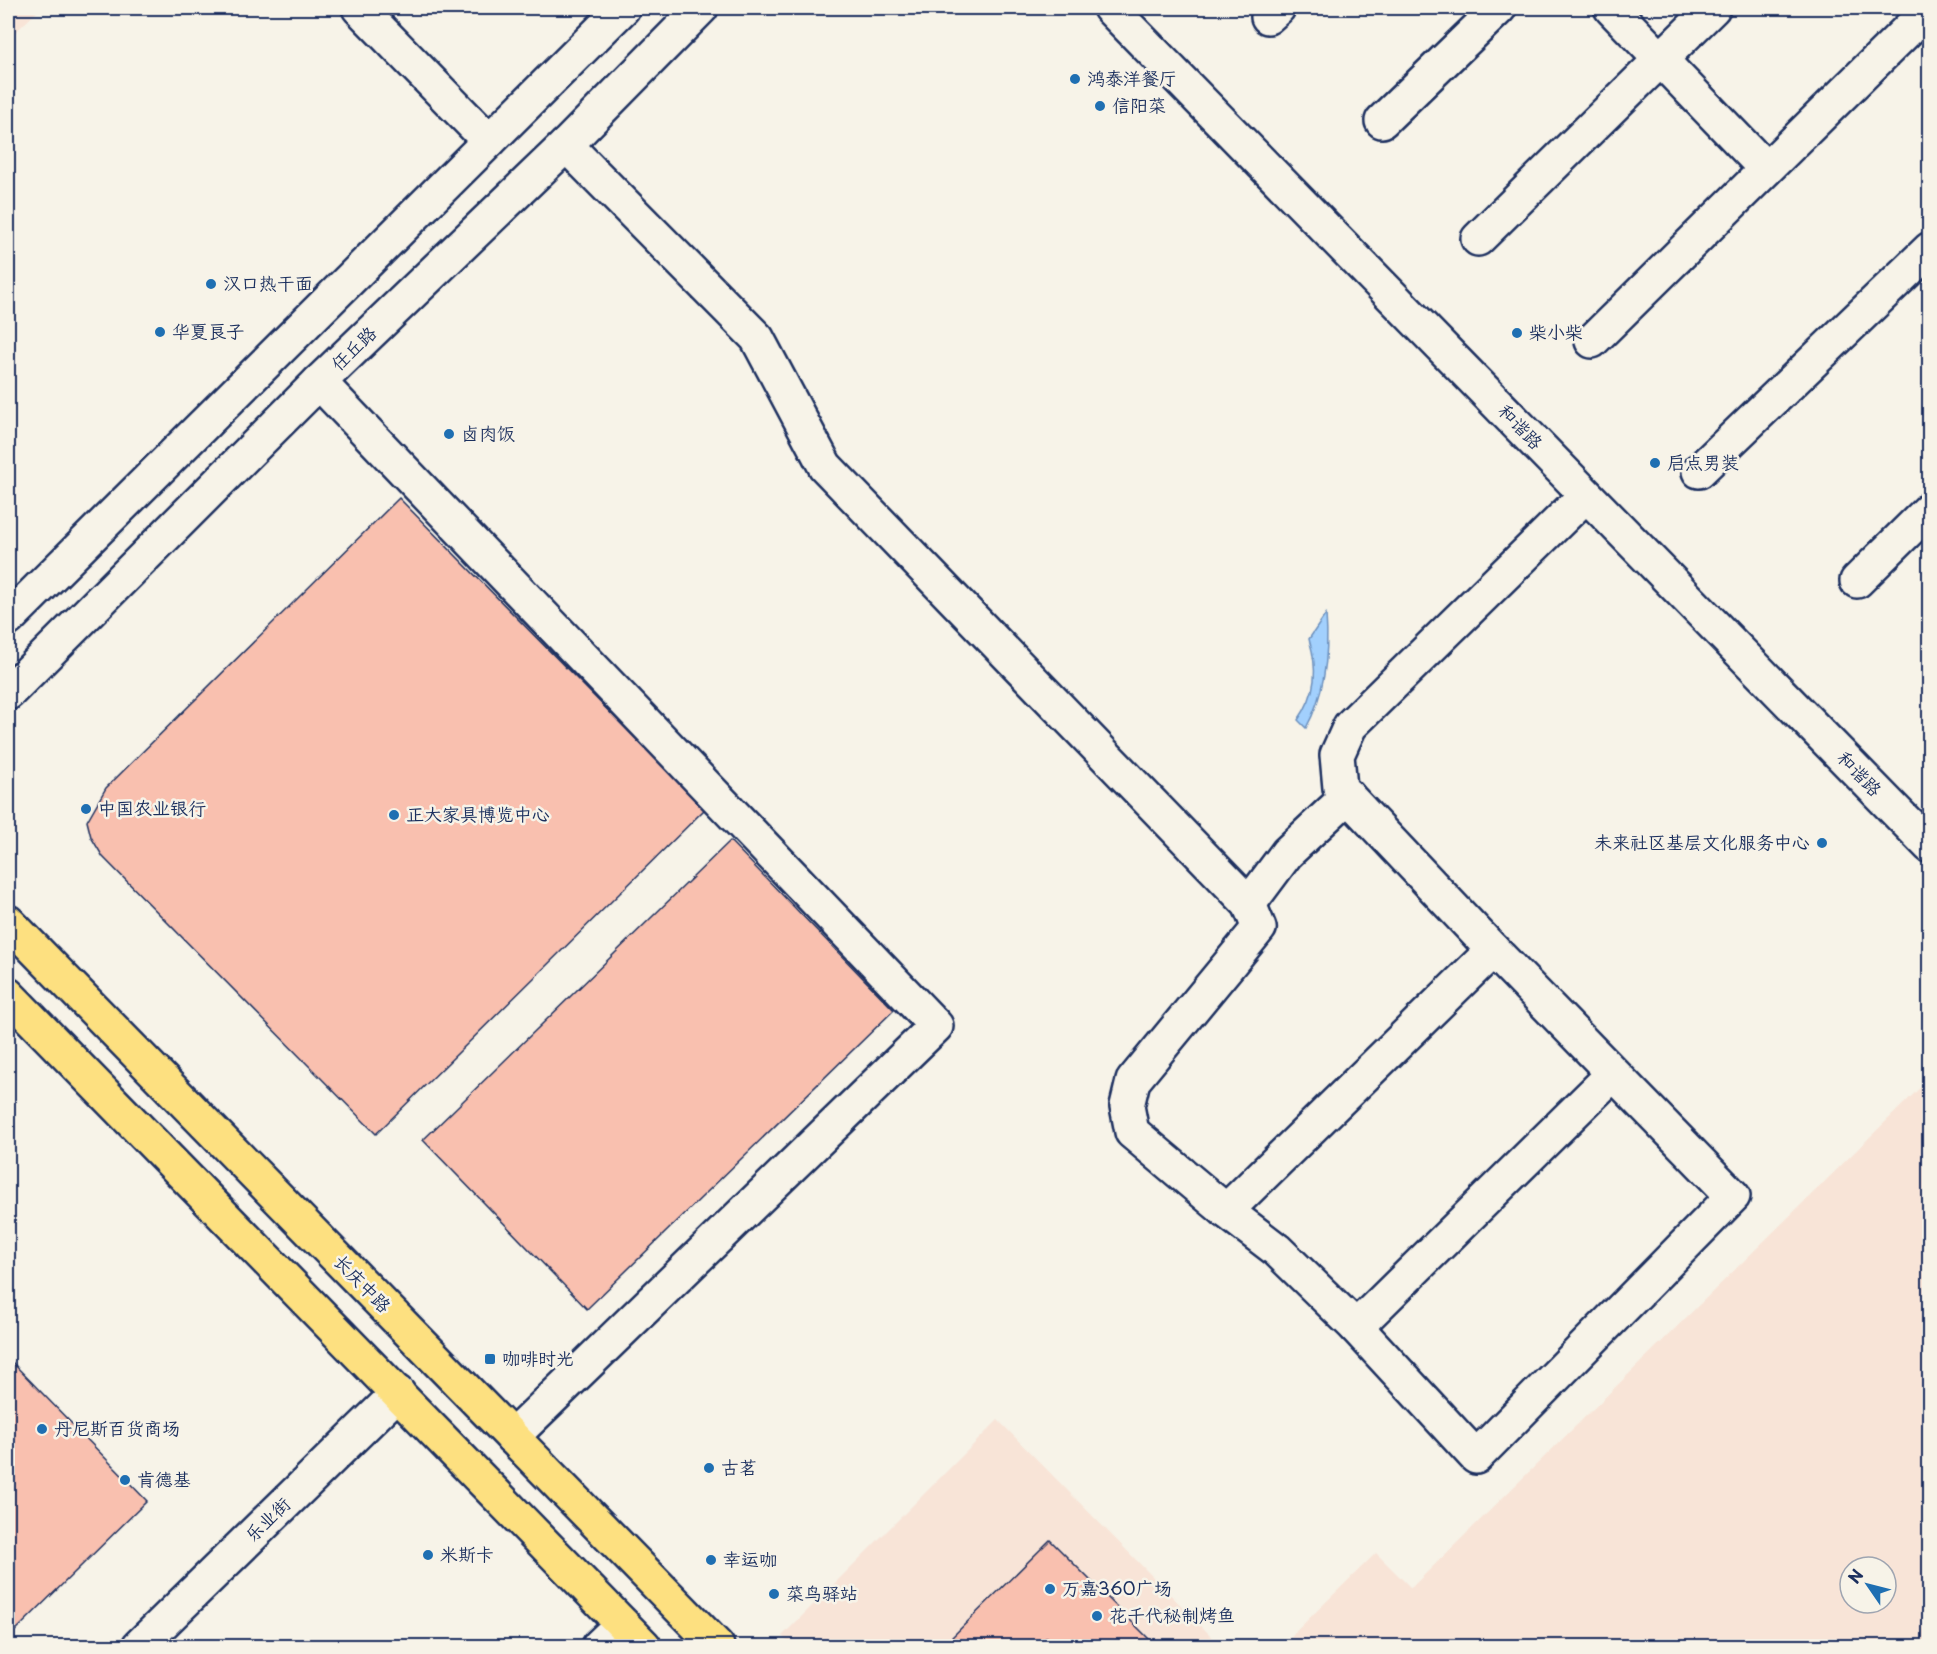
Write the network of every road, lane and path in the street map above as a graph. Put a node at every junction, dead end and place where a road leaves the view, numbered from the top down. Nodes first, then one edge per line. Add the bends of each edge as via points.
1 (360, 8) edge
2 (623, 8) edge
3 (701, 8) edge
4 (1110, 8) edge
5 (1499, 8) edge
6 (1611, 8) edge
7 (1713, 8) edge
8 (1929, 8) edge
9 (1661, 59) junction
10 (1382, 122) dead end
11 (489, 141) junction
12 (566, 145) junction
13 (1766, 169) junction
14 (1478, 239) dead end
15 (1929, 249) edge
16 (1592, 341) dead end
17 (320, 382) junction
18 (1699, 471) dead end
19 (1586, 495) junction
20 (1929, 509) edge
21 (1857, 581) dead end
22 (8, 619) edge
23 (8, 693) edge
24 (1348, 796) junction
25 (1929, 846) edge
26 (1249, 904) junction
27 (8, 922) edge
28 (1493, 950) junction
29 (8, 995) edge
30 (1613, 1074) junction
31 (1226, 1211) junction
32 (1356, 1327) junction
33 (398, 1393) junction
34 (512, 1437) junction
35 (622, 1639) edge
36 (139, 1647) edge
37 (717, 1647) edge

1 - 11 street
2 - 11 street
3 - 12 street, 任丘路
4 - 19 street, 和谐路
5 - 10 street
6 - 9 street
7 - 9 street
8 - 13 street
9 - 13 street
9 - 14 street
11 - 22 street
12 - 17 street, 任丘路
12 - 26 street via 757,338 825,466
13 - 16 street
15 - 18 street
17 - 23 street, 任丘路
17 - 34 street via 936,1026
19 - 24 street via 1350,726 1337,755 1340,788
19 - 25 street, 和谐路
20 - 21 street
24 - 26 street via 1287,853
24 - 28 street
26 - 31 street via 1259,928 1132,1081 1127,1106 1132,1132
27 - 34 main road, 长庆中路
28 - 30 street
28 - 31 street
29 - 33 main road
30 - 32 street
30 - 32 street via 1733,1196 1476,1457
31 - 32 street via 1277,1250
33 - 35 main road
33 - 36 street, 乐业街
34 - 37 main road, 长庆中路

